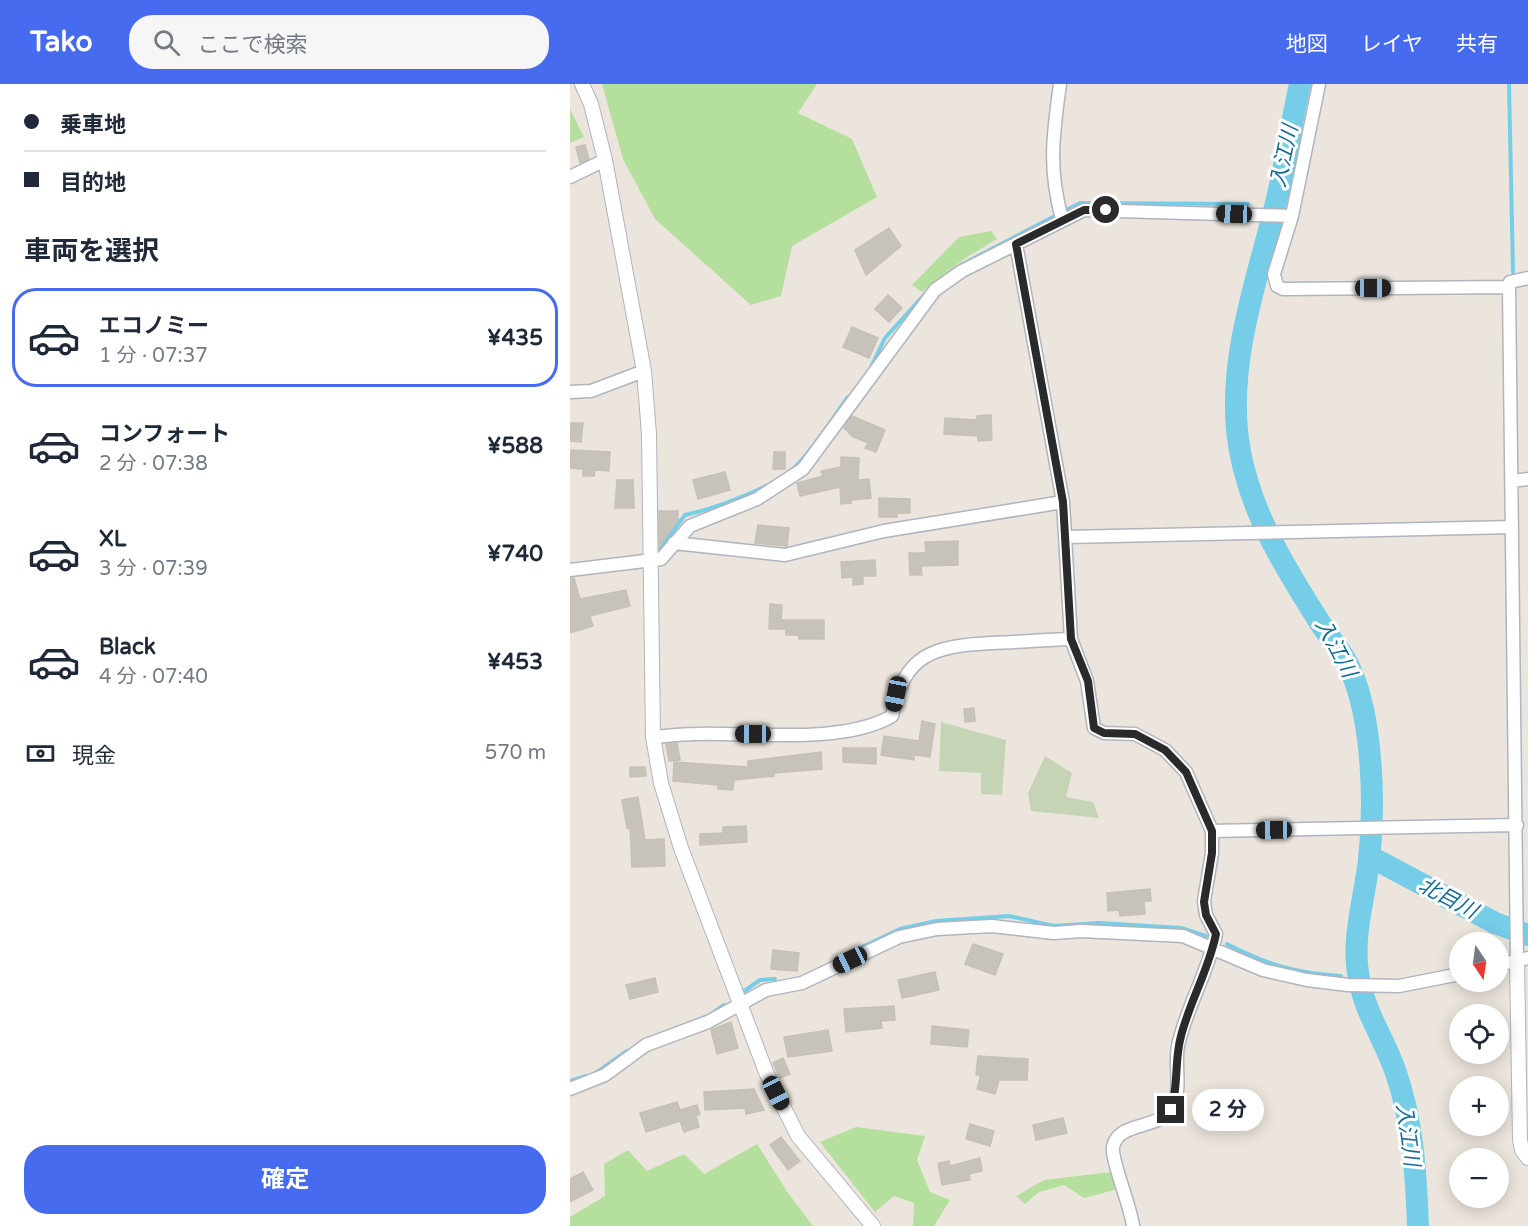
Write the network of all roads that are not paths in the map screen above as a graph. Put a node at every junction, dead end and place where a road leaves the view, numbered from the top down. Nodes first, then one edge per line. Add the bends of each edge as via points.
1 (582, 84) edge
2 (1060, 84) edge
3 (1319, 84) edge
4 (605, 160) junction
5 (570, 177) edge
6 (1288, 215) junction
7 (1062, 219) junction
8 (1016, 244) junction
9 (1528, 278) edge
10 (1509, 287) junction
11 (644, 371) junction
12 (570, 392) edge
13 (1528, 479) edge
14 (1512, 481) junction
15 (1063, 502) junction
16 (1512, 527) junction
17 (1067, 537) junction
18 (674, 543) junction
19 (651, 562) junction
20 (570, 570) edge
21 (1071, 639) junction
22 (653, 737) junction
23 (1528, 752) edge
24 (1516, 758) junction
25 (1517, 825) junction
26 (1212, 831) junction
27 (1213, 948) junction
28 (1522, 960) edge
29 (1449, 976) edge
30 (739, 1005) junction
31 (570, 1089) edge
32 (1528, 1158) edge
33 (873, 1226) edge
34 (1133, 1226) edge

1 - 4 street
2 - 7 street via 1053,138 1053,186
3 - 6 street
4 - 5 street
4 - 11 street
6 - 7 street via 1084,210
6 - 10 street via 1274,274 1277,286 1283,289
7 - 8 street
8 - 15 street
8 - 18 street via 962,271 935,290 803,468 757,499 690,526
9 - 10 street via 1515,279
10 - 14 street
11 - 12 street via 591,391
11 - 19 street
13 - 14 street
14 - 16 street
15 - 17 street
15 - 18 street via 884,531 785,555
16 - 17 street
16 - 24 street
17 - 21 street
18 - 19 street via 661,560
19 - 20 street
19 - 22 street
21 - 22 street via 952,645 929,653 907,673 896,694 892,716 875,726 814,734
21 - 26 street via 1088,681 1094,728 1104,733 1135,734 1165,750 1186,772
22 - 30 street via 661,783 681,848
23 - 24 street
24 - 25 street
25 - 26 street
25 - 28 street
26 - 27 street via 1204,902 1216,934
27 - 29 street via 1263,970 1348,985 1399,986
27 - 30 street via 1184,936 1054,933 992,926 937,929 900,937 802,983 766,990
27 - 34 street via 1181,1035 1177,1091 1171,1110 1157,1122 1125,1131 1112,1149
28 - 32 street via 1520,1140
30 - 31 street via 708,1022 646,1045 605,1075
30 - 33 street via 798,1136

